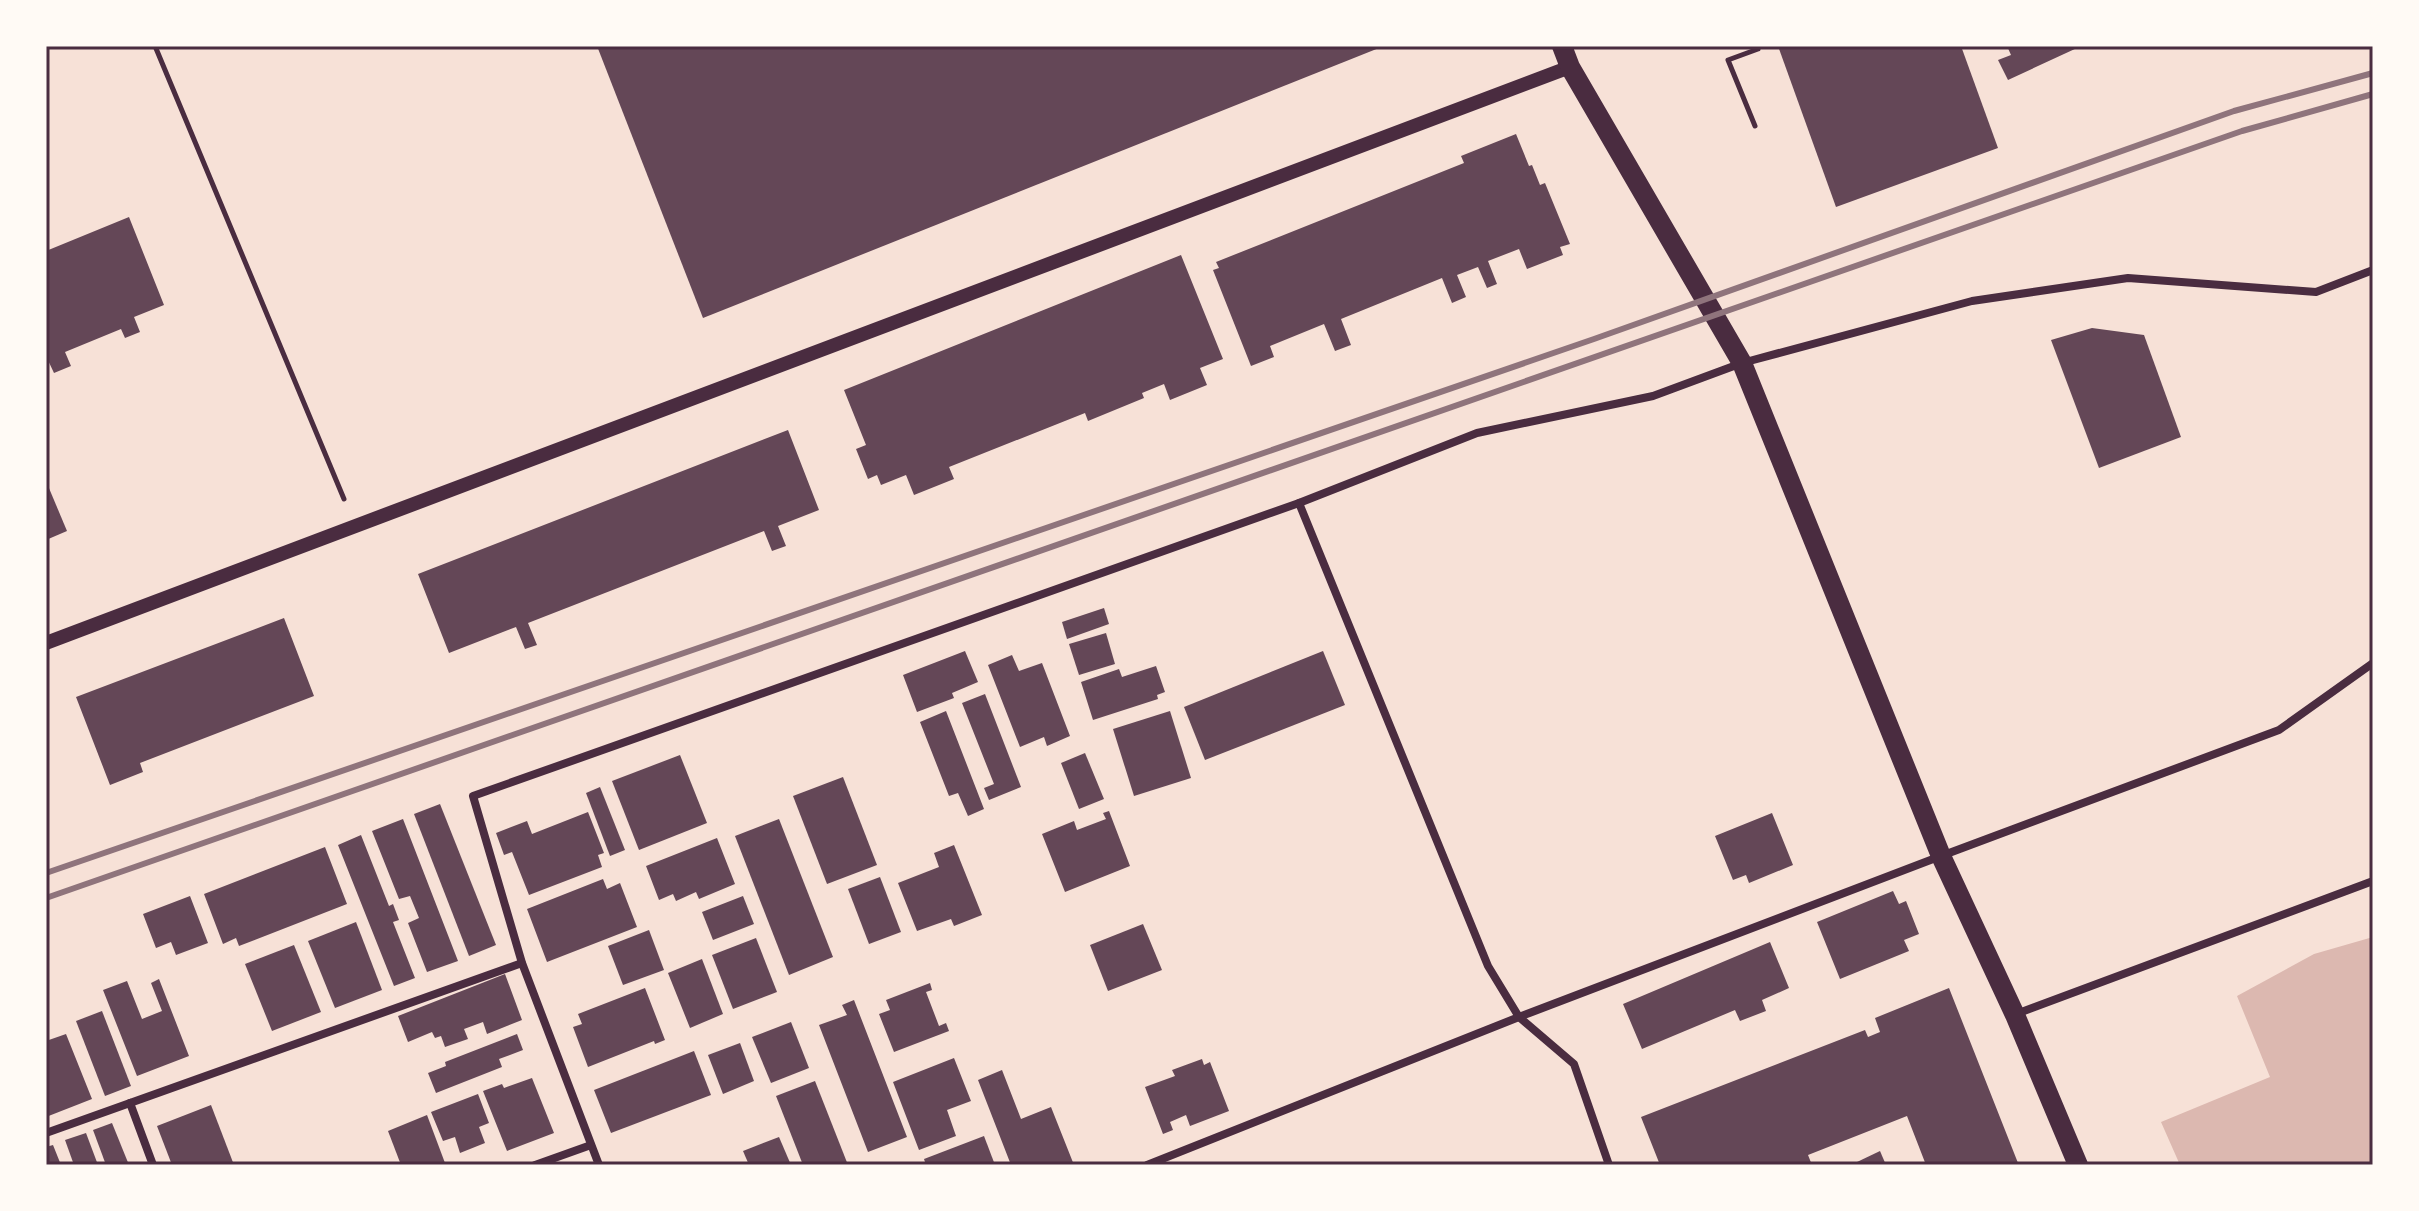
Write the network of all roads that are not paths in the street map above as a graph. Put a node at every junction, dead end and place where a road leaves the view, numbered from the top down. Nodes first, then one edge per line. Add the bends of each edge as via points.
1 (1562, 46) edge
2 (1570, 67) junction
3 (2373, 270) edge
4 (1742, 363) junction
5 (1299, 503) junction
6 (46, 643) edge
7 (2373, 663) edge
8 (1941, 856) junction
9 (2373, 881) edge
10 (522, 963) junction
11 (2015, 1015) junction
12 (1519, 1017) junction
13 (130, 1103) junction
14 (46, 1133) edge
15 (591, 1145) junction
16 (153, 1165) edge
17 (535, 1165) edge
18 (599, 1165) edge
19 (1147, 1165) edge
20 (1609, 1165) edge
21 (2078, 1165) edge

1 - 2 main road
2 - 4 main road
2 - 6 street
3 - 4 street via 2316,292 2128,278 1972,301
4 - 5 street via 1653,396 1477,433
4 - 8 main road
5 - 10 street via 473,796
5 - 12 street via 1488,966
7 - 8 street via 2279,730
8 - 11 main road
8 - 12 street
9 - 11 street
10 - 13 street
10 - 15 street
11 - 21 main road
12 - 19 street
12 - 20 street via 1574,1064
13 - 14 street
13 - 16 street
15 - 17 street
15 - 18 street

